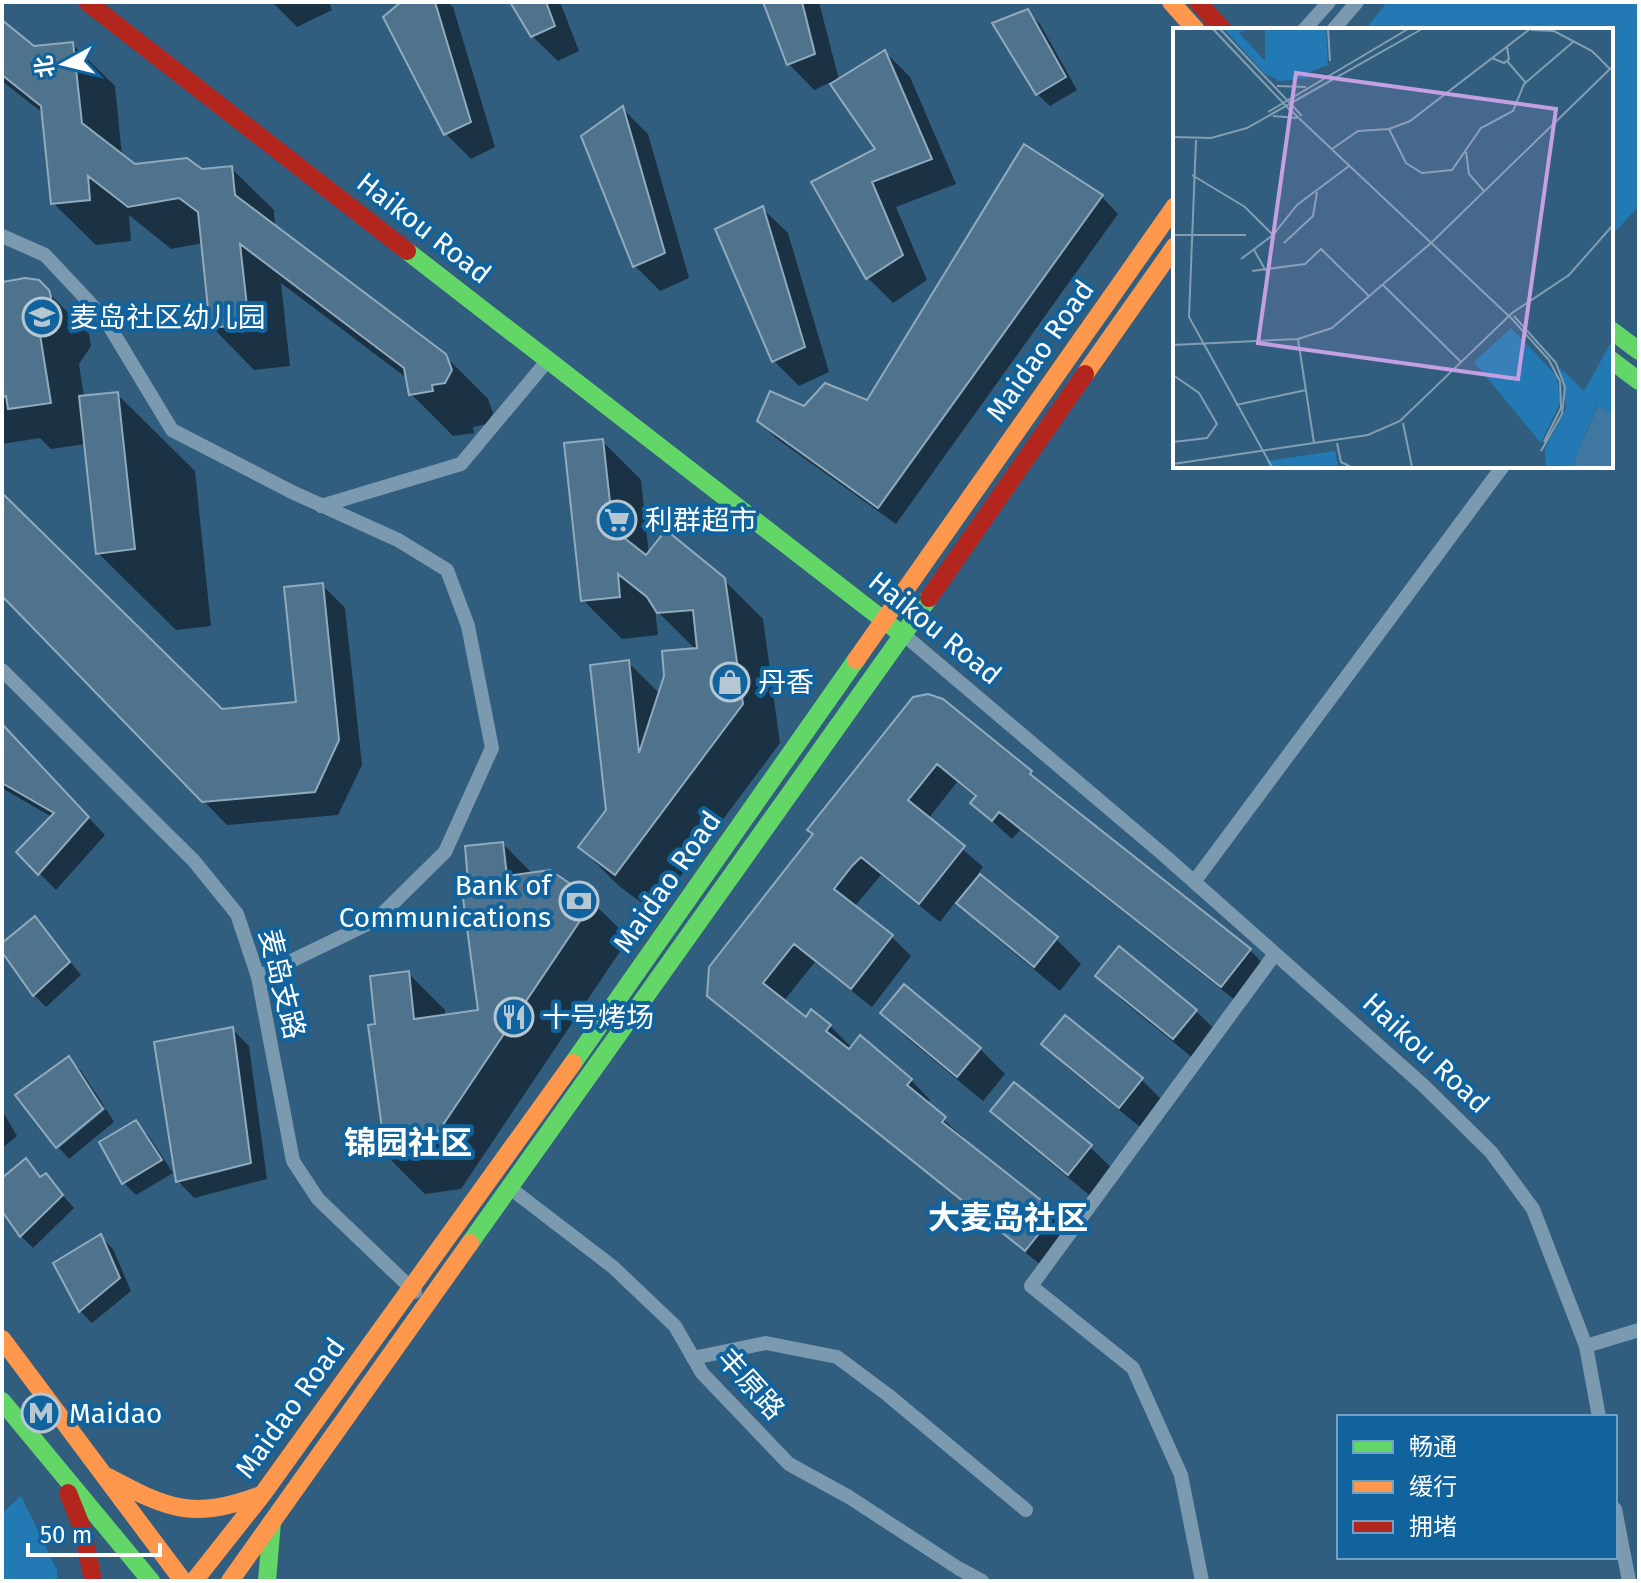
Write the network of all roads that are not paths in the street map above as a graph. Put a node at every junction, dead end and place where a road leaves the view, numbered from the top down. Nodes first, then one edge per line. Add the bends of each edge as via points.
1 (87, 2) edge
2 (1171, 2) edge
3 (1198, 2) edge
4 (1329, 2) edge
5 (1357, 2) edge
6 (1194, 28) edge
7 (1221, 28) edge
8 (1306, 28) edge
9 (1335, 28) edge
10 (1173, 209) edge
11 (2, 236) edge
12 (1173, 249) edge
13 (1613, 332) edge
14 (1639, 351) edge
15 (548, 360) junction
16 (1613, 362) edge
17 (1639, 381) edge
18 (1502, 468) edge
19 (321, 506) junction
20 (885, 621) junction
21 (903, 634) junction
22 (2, 670) edge
23 (1194, 882) junction
24 (1275, 954) junction
25 (258, 977) junction
26 (510, 1188) junction
27 (411, 1289) junction
28 (428, 1302) junction
29 (1639, 1330) edge
30 (2, 1339) edge
31 (1586, 1346) junction
32 (693, 1358) junction
33 (2, 1401) edge
34 (1599, 1415) edge
35 (58, 1469) junction
36 (108, 1477) junction
37 (262, 1495) junction
38 (1026, 1510) dead end
39 (272, 1519) junction
40 (1617, 1519) edge
41 (93, 1581) edge
42 (151, 1581) edge
43 (183, 1581) edge
44 (194, 1581) edge
45 (230, 1581) edge
46 (267, 1581) edge
47 (982, 1581) edge
48 (1202, 1581) edge
49 (1629, 1581) edge

1 - 15 main road, Haikou Road
2 - 6 main road
3 - 7 main road
4 - 8 street
5 - 9 street
10 - 20 main road, Maidao Road
11 - 19 street via 45,255 105,319 172,430
12 - 21 main road, Maidao Road
13 - 14 main road
15 - 19 street via 461,464
15 - 20 main road, Haikou Road
16 - 17 main road
18 - 23 street
19 - 25 street via 398,540 447,570 468,626 492,748 445,852 376,920
20 - 21 main road, Haikou Road
20 - 27 main road, Maidao Road
21 - 23 street, Haikou Road
21 - 26 main road, Maidao Road
22 - 25 street, 麦岛支路 via 194,861 237,914
23 - 24 street, Haikou Road
24 - 31 street, Haikou Road via 1491,1152 1533,1209
24 - 48 street via 1031,1286 1133,1368 1181,1475
25 - 27 street, 麦岛支路 via 293,1161 318,1199
26 - 28 main road, Maidao Road
26 - 32 street, 丰原路 via 613,1267 675,1326
27 - 28 street, 麦岛支路
27 - 37 main road, Maidao Road
28 - 39 main road, Maidao Road
29 - 31 street
30 - 36 main road
31 - 34 street, Haikou Road
32 - 38 street via 766,1343 837,1357
32 - 47 street, 丰原路 via 789,1464
33 - 35 main road
35 - 41 main road via 83,1530
35 - 42 main road
36 - 37 main road via 176,1509 231,1507
36 - 43 main road
37 - 44 main road, Maidao Road
39 - 45 main road, Maidao Road
39 - 46 main road
40 - 49 street

